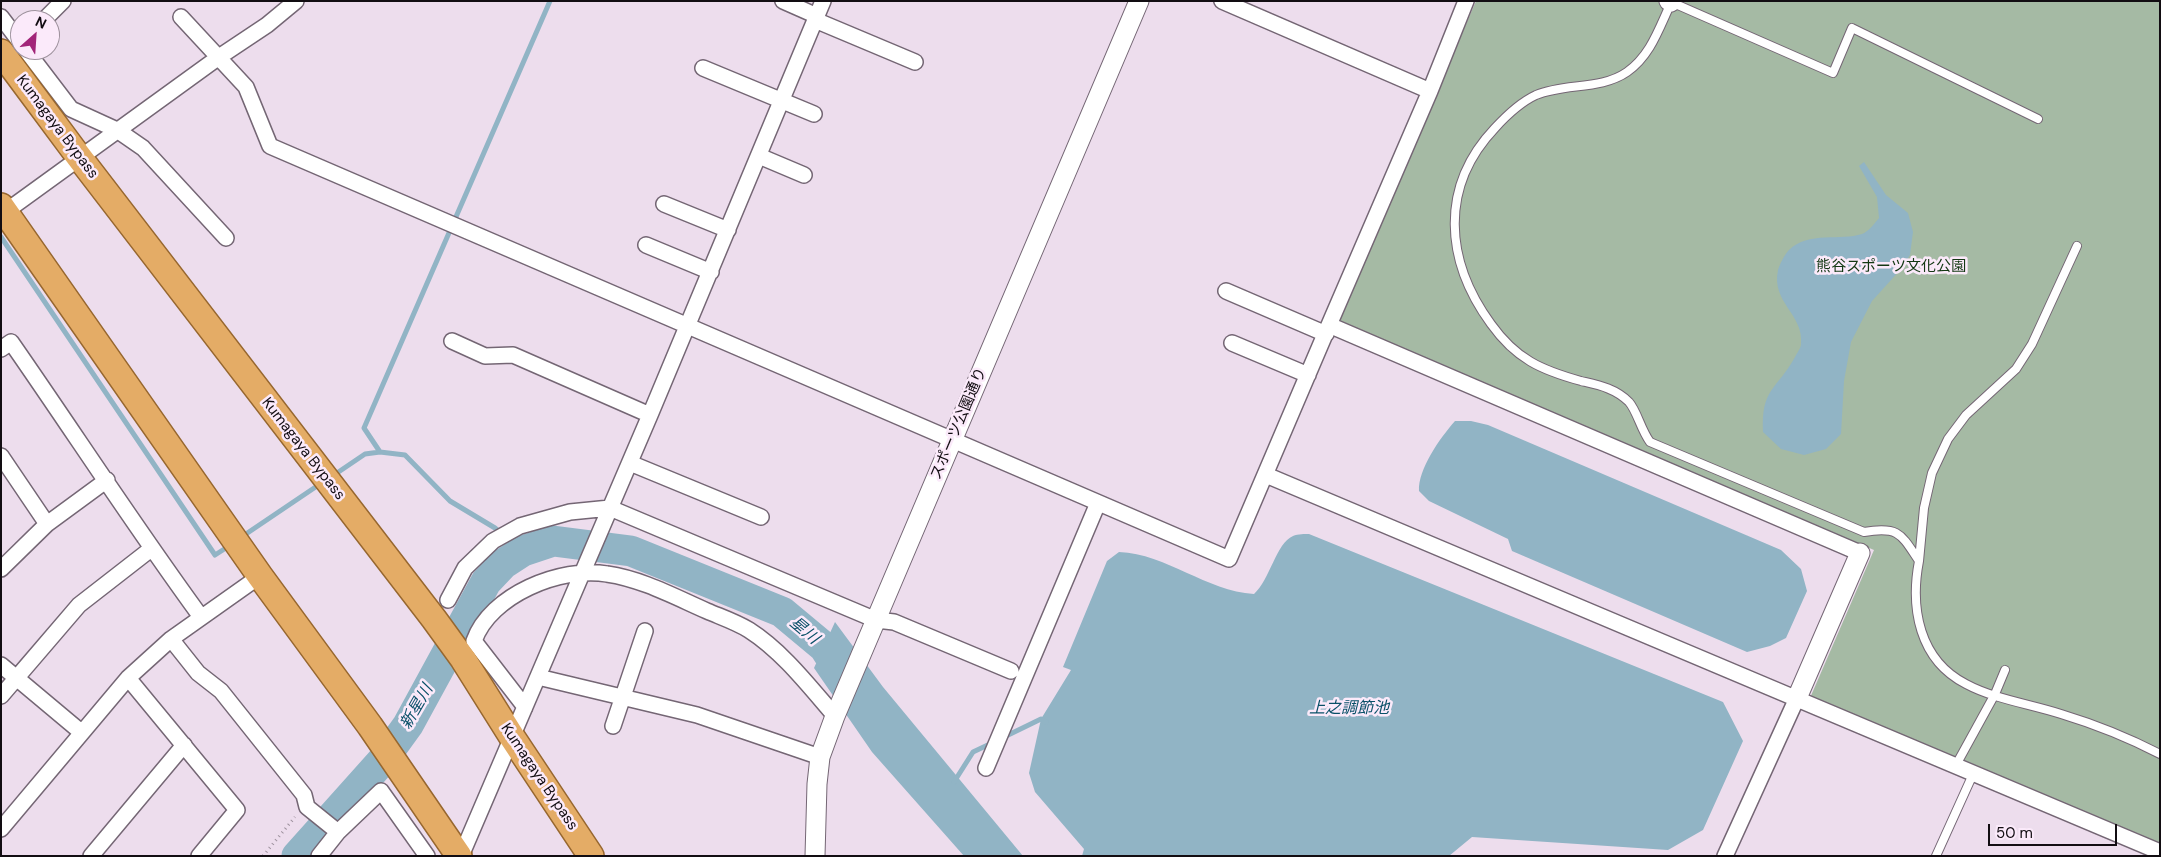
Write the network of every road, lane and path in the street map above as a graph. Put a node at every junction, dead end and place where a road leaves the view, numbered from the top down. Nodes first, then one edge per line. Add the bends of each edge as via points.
1 (63, 1) edge
2 (296, 1) edge
3 (782, 1) edge
4 (823, 1) edge
5 (1139, 1) edge
6 (1222, 1) edge
7 (1466, 1) edge
8 (1671, 2) edge
9 (54, 10) edge
10 (1, 17) edge
11 (181, 18) dead end
12 (816, 18) junction
13 (10, 29) edge
14 (1, 52) edge
15 (219, 57) junction
16 (34, 60) edge
17 (915, 62) dead end
18 (703, 68) dead end
19 (1430, 91) junction
20 (782, 100) junction
21 (814, 114) dead end
22 (2038, 119) dead end
23 (117, 130) junction
24 (759, 156) junction
25 (79, 158) junction
26 (804, 175) dead end
27 (664, 204) dead end
28 (3, 211) edge
29 (728, 230) junction
30 (226, 238) dead end
31 (646, 245) dead end
32 (2077, 246) dead end
33 (711, 272) junction
34 (1226, 292) dead end
35 (688, 325) junction
36 (1327, 329) junction
37 (452, 341) dead end
38 (1232, 342) dead end
39 (1, 349) edge
40 (1308, 375) junction
41 (650, 415) junction
42 (952, 440) junction
43 (1, 456) edge
44 (630, 464) junction
45 (1266, 475) junction
46 (107, 480) junction
47 (1098, 502) junction
48 (610, 508) junction
49 (761, 517) dead end
50 (47, 524) junction
51 (151, 549) junction
52 (1860, 553) joint
53 (1919, 562) junction
54 (1, 569) edge
55 (580, 575) junction
56 (260, 576) junction
57 (441, 610) junction
58 (201, 617) junction
59 (874, 626) junction
60 (645, 631) dead end
61 (171, 639) junction
62 (1, 665) edge
63 (2005, 670) dead end
64 (1011, 671) dead end
65 (538, 676) junction
66 (17, 678) junction
67 (128, 678) junction
68 (1995, 694) junction
69 (1, 696) edge
70 (623, 697) junction
71 (1797, 698) junction
72 (525, 707) junction
73 (835, 716) junction
74 (613, 726) dead end
75 (81, 732) junction
76 (512, 737) junction
77 (184, 745) junction
78 (2160, 754) edge
79 (820, 757) junction
80 (1956, 765) junction
81 (986, 768) dead end
82 (1974, 772) junction
83 (303, 810) junction
84 (1, 829) edge
85 (338, 832) junction
86 (2160, 852) edge
87 (91, 856) edge
88 (199, 856) edge
89 (263, 856) edge
90 (319, 856) edge
91 (427, 856) edge
92 (460, 856) edge
93 (592, 856) edge
94 (815, 856) edge
95 (1725, 856) edge
96 (1936, 856) edge

1 - 9 street
2 - 15 street
3 - 12 street
4 - 12 street
5 - 42 street, スポーツ公園通り
6 - 19 street
7 - 19 street
8 - 22 lane via 1833,73 1852,28
8 - 53 lane via 1648,51 1626,73 1609,81 1561,87 1535,96 1501,121 1485,138 1469,161 1458,187 1454,212 1461,269 1474,297 1506,344 1532,364 1604,386 1629,402 1650,442 1864,532 1889,529 1905,541
10 - 13 street
11 - 15 street
12 - 17 street
12 - 20 street
14 - 25 highway, Kumagaya Bypass
15 - 23 street
15 - 35 street via 246,87 270,146
16 - 23 street via 71,108
18 - 20 street
19 - 36 street
20 - 21 street
20 - 24 street
23 - 25 street
23 - 30 street via 143,148
24 - 26 street
24 - 29 street
25 - 28 street
25 - 57 highway, Kumagaya Bypass via 327,479
27 - 29 street
28 - 56 highway
29 - 33 street
31 - 33 street
32 - 53 lane via 2032,344 2016,369 1966,415 1948,439 1932,473 1924,508
33 - 35 street
34 - 36 street
35 - 41 street
35 - 42 street
36 - 40 street
36 - 52 street
37 - 41 street via 485,356 513,355
38 - 40 street
39 - 46 street via 11,342
40 - 45 street
41 - 44 street
42 - 47 street
42 - 59 street, スポーツ公園通り
43 - 50 street
44 - 48 street
44 - 49 street
45 - 47 street via 1228,559
45 - 71 street
46 - 50 street
46 - 51 street
47 - 81 street
48 - 55 street
48 - 57 street via 570,512 514,529 493,541 465,568
48 - 59 street
50 - 54 street
51 - 58 street
51 - 66 street via 79,605
52 - 71 street
53 - 68 lane via 1917,622 1934,656 1946,671 1966,684
55 - 65 street
55 - 72 street via 555,578 531,586 502,602 479,627 474,641
55 - 73 street via 606,573 649,586 748,629 770,645
56 - 58 street
56 - 92 highway
57 - 76 highway, Kumagaya Bypass via 463,659
58 - 61 street
59 - 64 street via 894,622
59 - 73 street, スポーツ公園通り
60 - 70 street
61 - 67 street
61 - 83 street via 198,672 220,691 304,795
62 - 66 street
63 - 68 lane
65 - 70 street
65 - 72 street
66 - 69 street
66 - 75 street
67 - 75 street
67 - 77 street
68 - 78 lane via 2063,714
68 - 80 lane
70 - 74 street
70 - 79 street via 697,715
71 - 80 street
71 - 95 street
72 - 76 street
73 - 79 street, スポーツ公園通り
75 - 84 street
76 - 92 street
76 - 93 highway, Kumagaya Bypass
77 - 87 street
77 - 88 street via 237,810
79 - 94 street, スポーツ公園通り via 816,784
80 - 82 street
82 - 86 street
82 - 96 lane
83 - 85 street
83 - 89 path
85 - 90 street
85 - 91 street via 381,791

